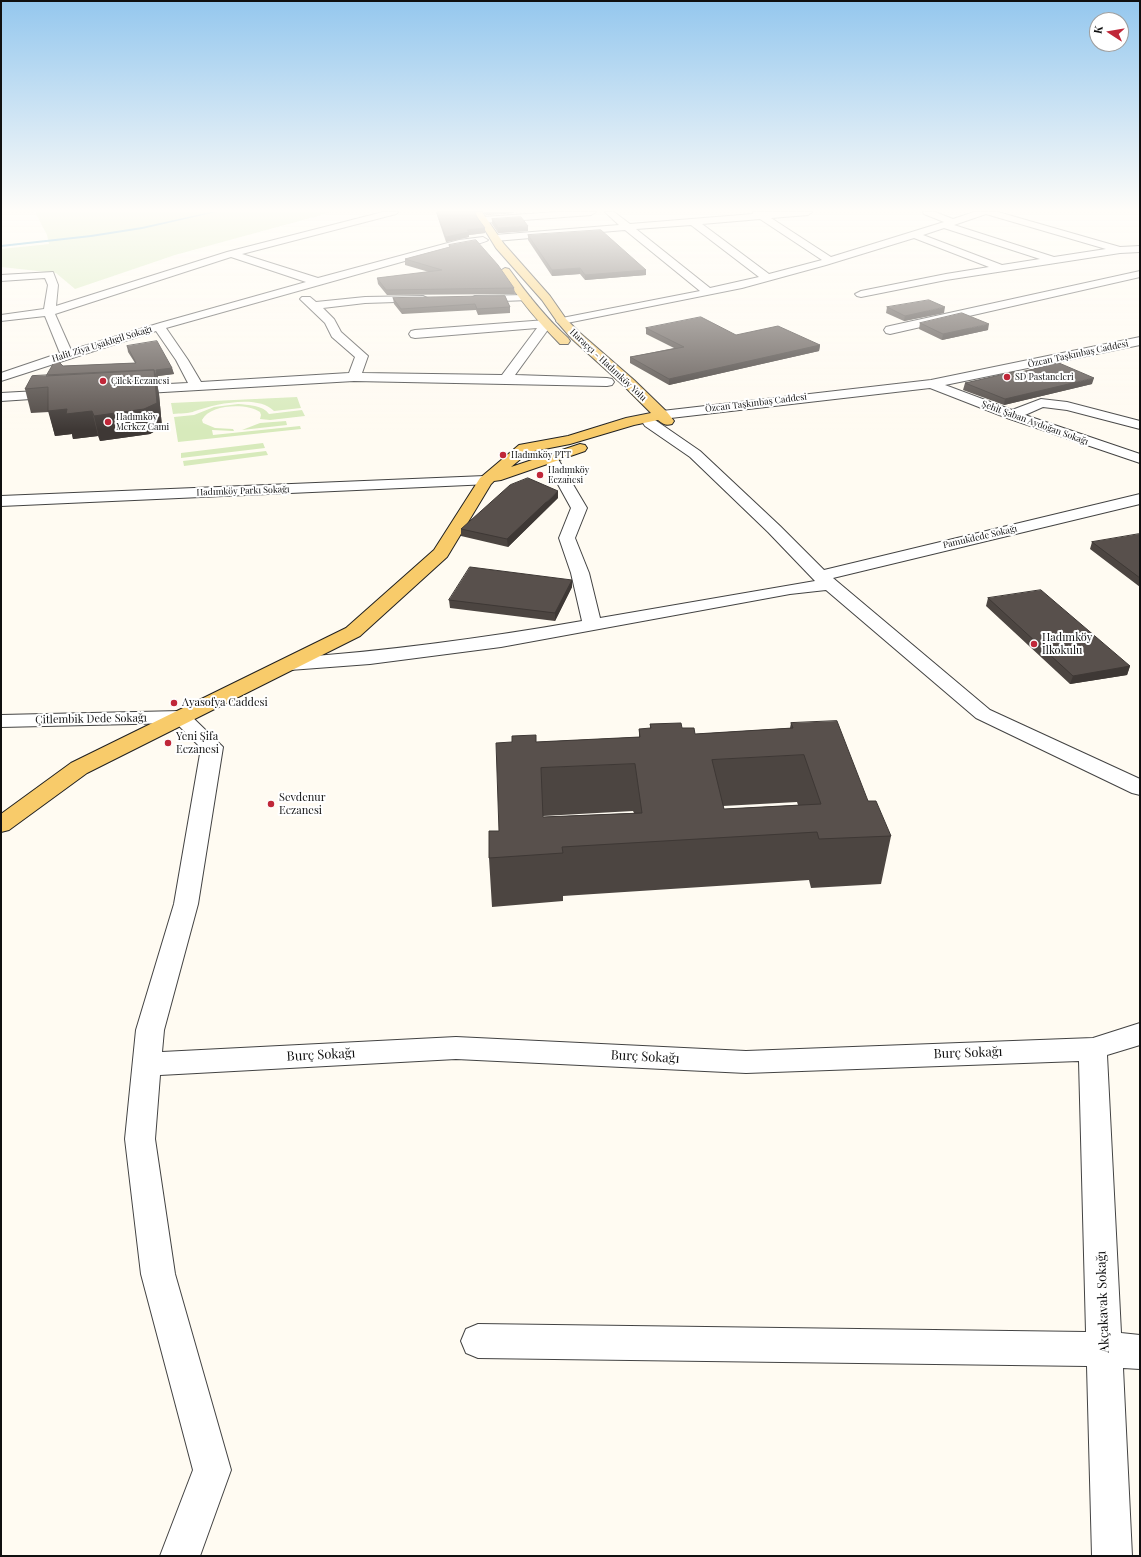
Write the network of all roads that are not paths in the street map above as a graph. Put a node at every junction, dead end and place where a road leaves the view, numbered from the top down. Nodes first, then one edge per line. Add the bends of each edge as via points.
1 (53, 285) edge
2 (135, 285) edge
3 (309, 285) edge
4 (515, 285) edge
5 (535, 285) edge
6 (699, 285) edge
7 (739, 285) edge
8 (908, 285) edge
9 (1092, 285) edge
10 (291, 290) junction
11 (708, 292) junction
12 (861, 294) dead end
13 (525, 298) junction
14 (433, 299) edge
15 (464, 299) edge
16 (314, 306) junction
17 (49, 312) junction
18 (1, 318) edge
19 (562, 321) junction
20 (546, 324) junction
21 (158, 327) junction
22 (890, 330) dead end
23 (415, 334) dead end
24 (1140, 342) edge
25 (572, 349) dead end
26 (67, 354) junction
27 (592, 368) dead end
28 (1, 377) edge
29 (354, 377) junction
30 (506, 378) junction
31 (931, 384) junction
32 (197, 387) junction
33 (612, 387) joint
34 (112, 391) edge
35 (73, 393) edge
36 (1, 397) edge
37 (1012, 415) junction
38 (651, 417) junction
39 (1140, 425) edge
40 (551, 459) junction
41 (1140, 459) edge
42 (485, 481) junction
43 (1140, 499) edge
44 (1, 501) edge
45 (825, 580) junction
46 (592, 625) junction
47 (290, 664) junction
48 (181, 717) junction
49 (1, 721) edge
50 (1140, 788) edge
51 (1, 825) edge
52 (1140, 1034) edge
53 (1093, 1048) junction
54 (147, 1064) junction
55 (478, 1341) dead end
56 (1104, 1349) junction
57 (1140, 1352) edge
58 (180, 1556) edge
59 (1112, 1556) edge

1 - 17 street
2 - 17 street
3 - 10 street, Halit Ziya Uşaklıgil Sokağı
4 - 13 main road
5 - 19 main road, Haraççı - Hadımköy Yolu
6 - 11 street
7 - 11 street
8 - 12 street
9 - 22 street
10 - 16 street
10 - 21 street, Halit Ziya Uşaklıgil Sokağı
11 - 19 street
13 - 15 street
13 - 20 main road
14 - 16 street via 365,300
16 - 29 street via 330,321 336,334 362,356
17 - 18 street
17 - 26 street
19 - 20 main road
19 - 38 main road, Haraççı - Hadımköy Yolu
20 - 23 street
20 - 25 main road
20 - 30 street
21 - 26 street, Halit Ziya Uşaklıgil Sokağı
21 - 32 street via 182,360
24 - 31 street, Özcan Taşkınbaş Caddesi
26 - 28 street, Halit Ziya Uşaklıgil Sokağı
27 - 33 main road
29 - 30 street
29 - 32 street
30 - 33 street
31 - 37 street, Şehit Şaban Aydoğan Sokağı
31 - 38 street, Özcan Taşkınbaş Caddesi via 875,390 858,396
32 - 34 street
35 - 36 street
37 - 39 street via 1041,403 1067,406
37 - 41 street, Şehit Şaban Aydoğan Sokağı
38 - 40 main road via 635,427
38 - 42 main road via 570,440 524,448
38 - 45 street via 695,454
40 - 42 main road
40 - 46 street via 579,508 566,538 580,573
42 - 44 street, Hadımköy Parkı Sokağı
42 - 47 main road via 441,552 353,632
43 - 45 street, Pamukdede Sokağı
45 - 46 street, Pamukdede Sokağı via 790,589
45 - 50 street via 983,714
46 - 47 street, Pamukdede Sokağı via 501,641 370,658
47 - 48 main road
48 - 49 street, Çitlembik Dede Sokağı
48 - 51 main road via 78,768
48 - 54 street via 212,747 186,904 150,1030
52 - 53 street, Burç Sokağı
53 - 54 street, Burç Sokağı via 746,1062 456,1048
53 - 56 street, Akçakavak Sokağı
54 - 58 street via 140,1139 158,1274 212,1470
55 - 56 street
56 - 57 street
56 - 59 street, Akçakavak Sokağı

